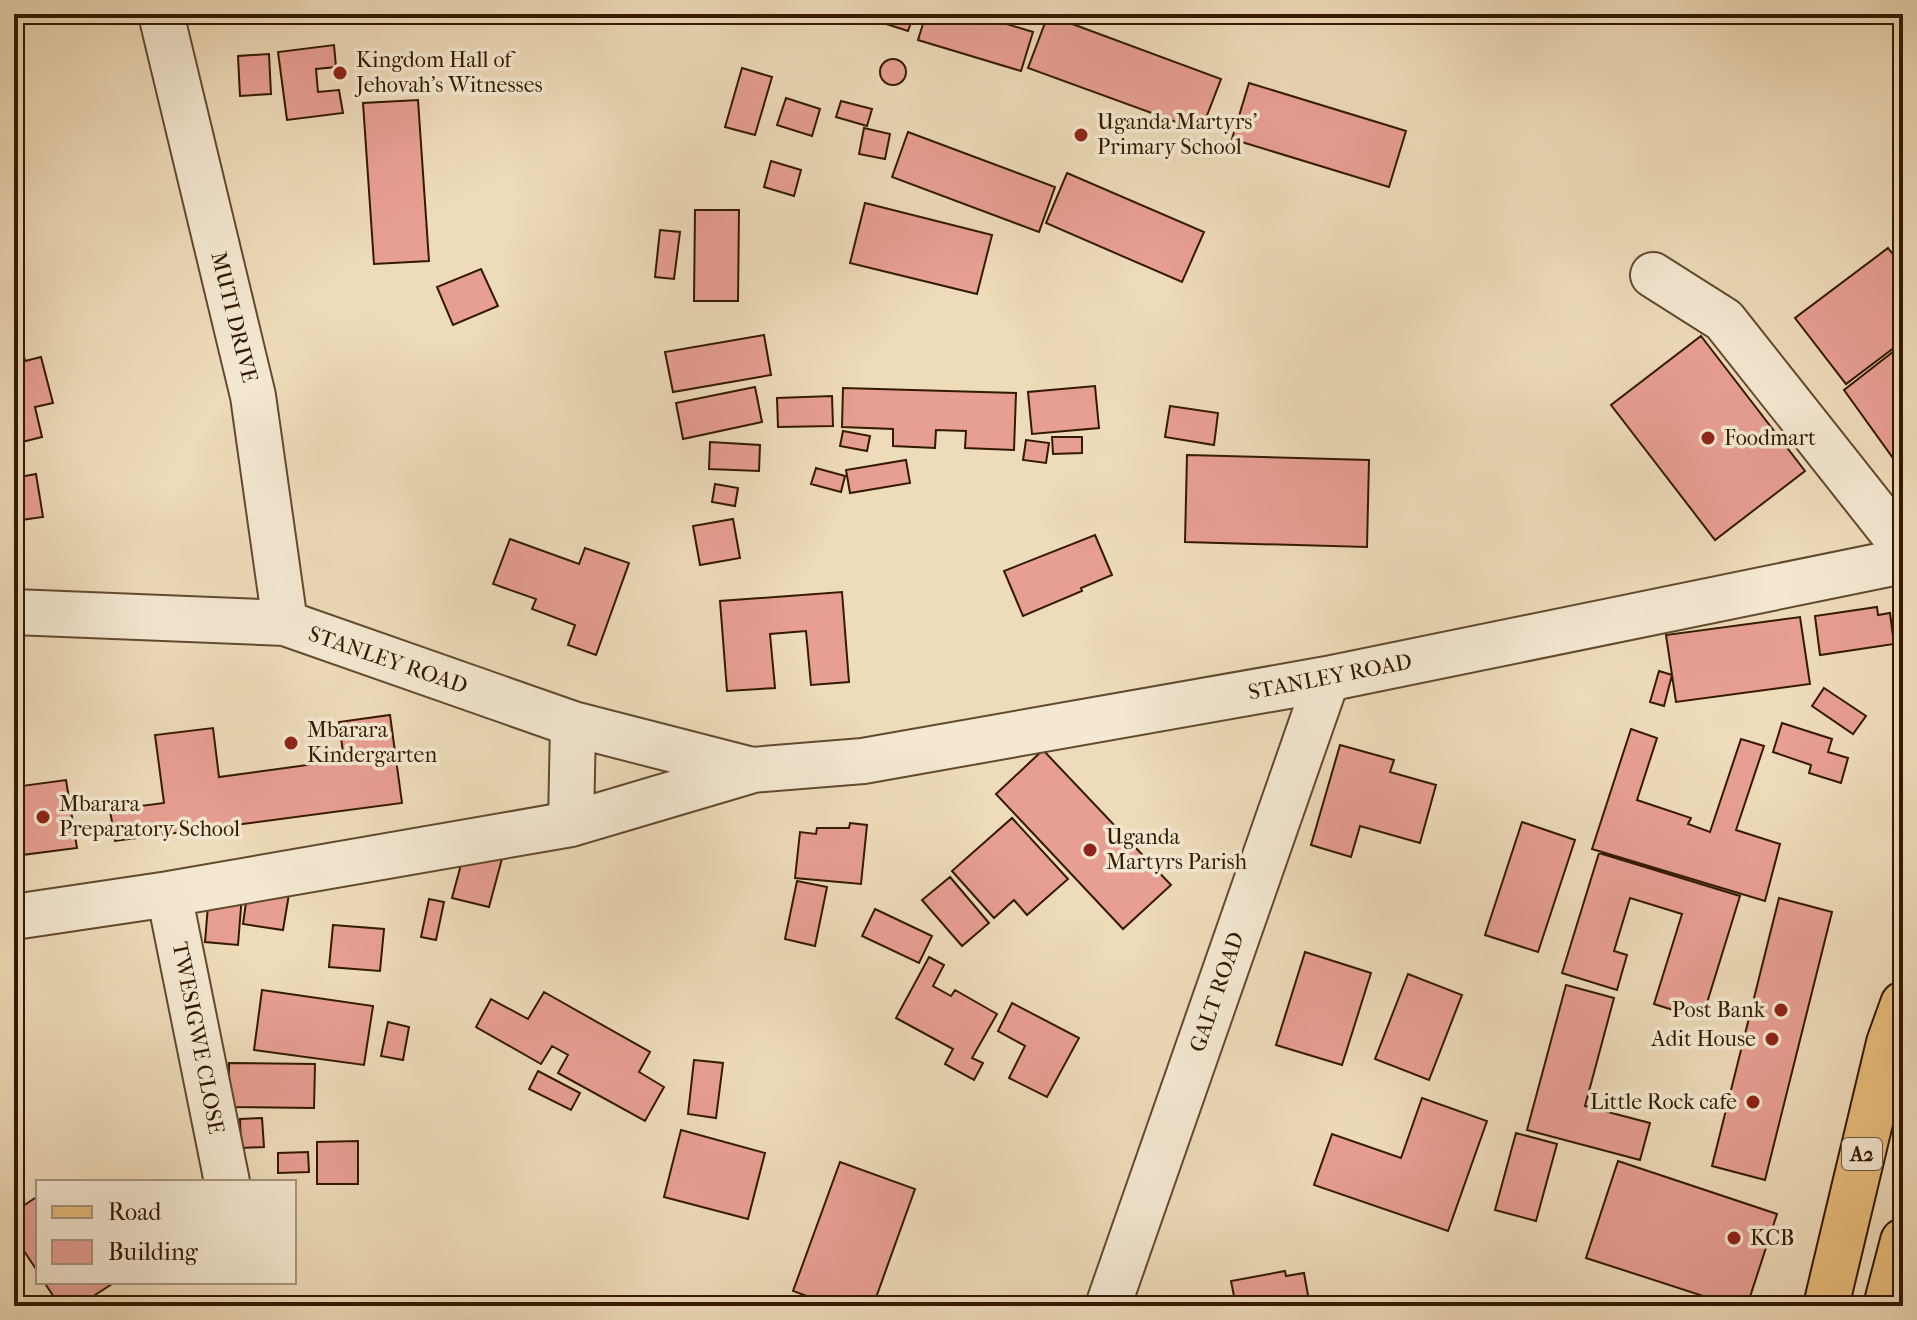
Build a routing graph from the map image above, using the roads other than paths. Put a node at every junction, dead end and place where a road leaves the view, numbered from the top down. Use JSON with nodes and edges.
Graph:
{"nodes":[{"id":1,"x":161,"y":14,"type":"edge"},
{"id":2,"x":1653,"y":275,"type":"dead end"},
{"id":3,"x":1903,"y":546,"type":"edge"},
{"id":4,"x":1903,"y":561,"type":"edge"},
{"id":5,"x":14,"y":612,"type":"edge"},
{"id":6,"x":285,"y":623,"type":"junction"},
{"id":7,"x":1327,"y":679,"type":"junction"},
{"id":8,"x":573,"y":724,"type":"junction"},
{"id":9,"x":752,"y":770,"type":"junction"},
{"id":10,"x":571,"y":824,"type":"junction"},
{"id":11,"x":169,"y":894,"type":"junction"},
{"id":12,"x":14,"y":917,"type":"edge"},
{"id":13,"x":1903,"y":1004,"type":"edge"},
{"id":14,"x":227,"y":1180,"type":"edge"},
{"id":15,"x":1903,"y":1241,"type":"edge"},
{"id":16,"x":1893,"y":1298,"type":"edge"},
{"id":17,"x":1108,"y":1306,"type":"edge"},
{"id":18,"x":1826,"y":1306,"type":"edge"}],
"edges":[{"from":1,"to":6,"type":"street","name":"MUTI DRIVE"},
{"from":2,"to":3,"type":"street"},
{"from":4,"to":7,"type":"street","name":"STANLEY ROAD"},
{"from":5,"to":6,"type":"street","name":"STANLEY ROAD"},
{"from":6,"to":8,"type":"street","name":"STANLEY ROAD"},
{"from":7,"to":9,"type":"street","name":"STANLEY ROAD"},
{"from":7,"to":17,"type":"street","name":"GALT ROAD"},
{"from":8,"to":9,"type":"street","name":"STANLEY ROAD"},
{"from":8,"to":10,"type":"street"},
{"from":9,"to":10,"type":"street","name":"STANLEY ROAD"},
{"from":10,"to":11,"type":"street","name":"STANLEY ROAD"},
{"from":11,"to":12,"type":"street","name":"STANLEY ROAD"},
{"from":11,"to":14,"type":"street","name":"TWESIGWE CLOSE"},
{"from":13,"to":18,"type":"main road","number":"A2"},
{"from":15,"to":16,"type":"main road"}]}
